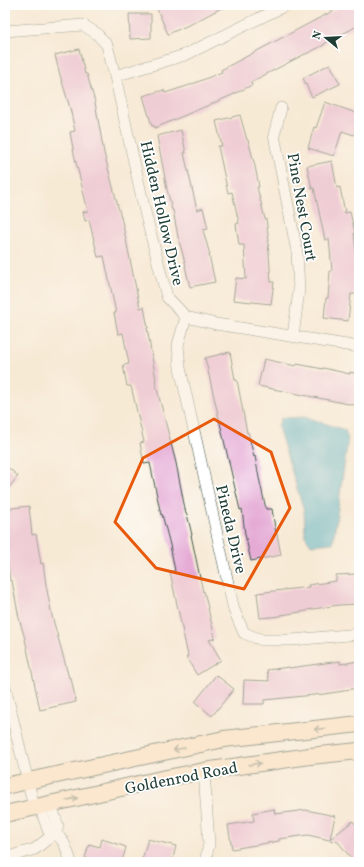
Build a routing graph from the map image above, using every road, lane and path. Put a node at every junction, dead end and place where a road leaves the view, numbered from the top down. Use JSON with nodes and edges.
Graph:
{"nodes":[{"id":1,"x":286,"y":5,"type":"edge"},
{"id":2,"x":5,"y":31,"type":"edge"},
{"id":3,"x":116,"y":76,"type":"junction"},
{"id":4,"x":281,"y":108,"type":"dead end"},
{"id":5,"x":186,"y":317,"type":"junction"},
{"id":6,"x":293,"y":336,"type":"junction"},
{"id":7,"x":359,"y":347,"type":"edge"},
{"id":8,"x":359,"y":634,"type":"edge"},
{"id":9,"x":5,"y":687,"type":"edge"},
{"id":10,"x":359,"y":724,"type":"edge"},
{"id":11,"x":359,"y":751,"type":"edge"},
{"id":12,"x":204,"y":771,"type":"junction"},
{"id":13,"x":28,"y":780,"type":"junction"},
{"id":14,"x":5,"y":786,"type":"edge"},
{"id":15,"x":42,"y":806,"type":"junction"},
{"id":16,"x":5,"y":814,"type":"edge"},
{"id":17,"x":55,"y":832,"type":"junction"},
{"id":18,"x":5,"y":858,"type":"edge"},
{"id":19,"x":71,"y":862,"type":"edge"},
{"id":20,"x":205,"y":862,"type":"edge"}],
"edges":[{"from":1,"to":3,"type":"street"},
{"from":2,"to":3,"type":"street","name":"Hidden Hollow Drive"},
{"from":3,"to":5,"type":"street","name":"Hidden Hollow Drive"},
{"from":4,"to":6,"type":"street","name":"Pine Nest Court"},
{"from":5,"to":6,"type":"street"},
{"from":5,"to":8,"type":"street","name":"Pineda Drive"},
{"from":6,"to":7,"type":"street"},
{"from":9,"to":13,"type":"street"},
{"from":10,"to":13,"type":"main road","name":"Goldenrod Road","one_way":true},
{"from":12,"to":11,"type":"main road","name":"Goldenrod Road","one_way":true},
{"from":15,"to":12,"type":"main road","name":"Goldenrod Road","one_way":true},
{"from":12,"to":20,"type":"street"},
{"from":13,"to":14,"type":"main road","name":"Goldenrod Road"},
{"from":13,"to":15,"type":"street"},
{"from":15,"to":16,"type":"main road","name":"Goldenrod Road"},
{"from":15,"to":17,"type":"street"},
{"from":17,"to":18,"type":"street"},
{"from":17,"to":19,"type":"street"}]}
